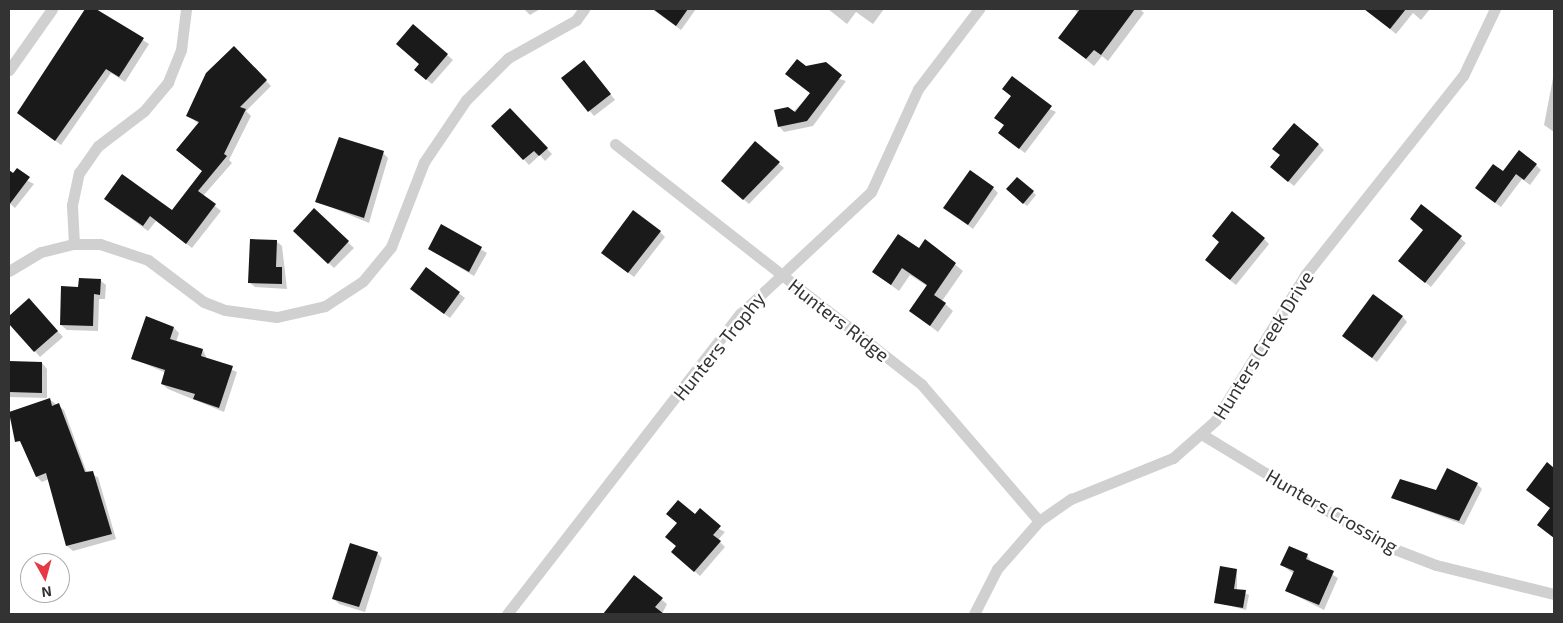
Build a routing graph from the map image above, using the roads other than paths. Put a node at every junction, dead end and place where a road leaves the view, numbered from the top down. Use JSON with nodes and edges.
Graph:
{"nodes":[{"id":1,"x":52,"y":9,"type":"edge"},
{"id":2,"x":186,"y":9,"type":"edge"},
{"id":3,"x":584,"y":9,"type":"edge"},
{"id":4,"x":980,"y":9,"type":"edge"},
{"id":5,"x":1495,"y":9,"type":"edge"},
{"id":6,"x":9,"y":70,"type":"edge"},
{"id":7,"x":615,"y":144,"type":"dead end"},
{"id":8,"x":74,"y":244,"type":"junction"},
{"id":9,"x":9,"y":271,"type":"edge"},
{"id":10,"x":782,"y":275,"type":"junction"},
{"id":11,"x":1203,"y":435,"type":"junction"},
{"id":12,"x":1039,"y":521,"type":"junction"},
{"id":13,"x":1554,"y":594,"type":"edge"},
{"id":14,"x":507,"y":614,"type":"edge"},
{"id":15,"x":974,"y":614,"type":"edge"}],
"edges":[{"from":1,"to":6,"type":"street"},
{"from":2,"to":8,"type":"street"},
{"from":3,"to":8,"type":"street"},
{"from":4,"to":10,"type":"street","name":"Hunters Trophy"},
{"from":5,"to":11,"type":"street","name":"Hunters Creek Drive"},
{"from":7,"to":10,"type":"street","name":"Hunters Ridge"},
{"from":8,"to":9,"type":"street"},
{"from":10,"to":12,"type":"street","name":"Hunters Ridge"},
{"from":10,"to":14,"type":"street","name":"Hunters Trophy"},
{"from":11,"to":12,"type":"street","name":"Hunters Creek Drive"},
{"from":11,"to":13,"type":"street","name":"Hunters Crossing"},
{"from":12,"to":15,"type":"street","name":"Hunters Creek Drive"}]}
